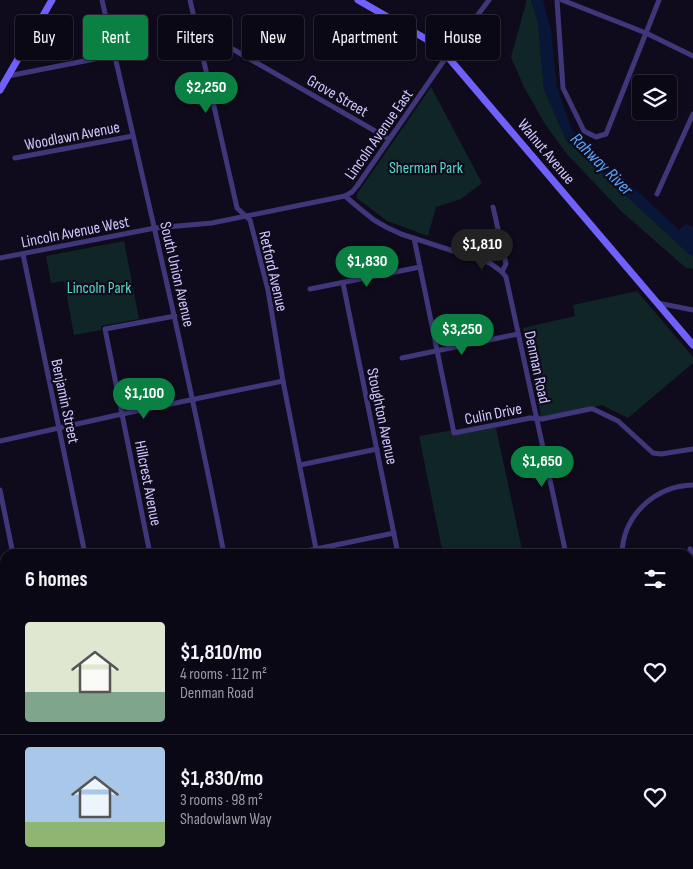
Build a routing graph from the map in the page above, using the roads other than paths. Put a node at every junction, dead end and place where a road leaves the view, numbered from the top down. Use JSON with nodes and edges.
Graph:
{"nodes":[{"id":1,"x":52,"y":0,"type":"edge"},
{"id":2,"x":102,"y":0,"type":"edge"},
{"id":3,"x":190,"y":0,"type":"edge"},
{"id":4,"x":358,"y":0,"type":"edge"},
{"id":5,"x":489,"y":0,"type":"edge"},
{"id":6,"x":557,"y":0,"type":"edge"},
{"id":7,"x":562,"y":0,"type":"edge"},
{"id":8,"x":659,"y":0,"type":"edge"},
{"id":9,"x":106,"y":15,"type":"edge"},
{"id":10,"x":193,"y":15,"type":"edge"},
{"id":11,"x":478,"y":15,"type":"edge"},
{"id":12,"x":646,"y":32,"type":"junction"},
{"id":13,"x":426,"y":39,"type":"edge"},
{"id":14,"x":232,"y":49,"type":"edge"},
{"id":15,"x":693,"y":56,"type":"edge"},
{"id":16,"x":90,"y":60,"type":"edge"},
{"id":17,"x":116,"y":60,"type":"edge"},
{"id":18,"x":203,"y":60,"type":"edge"},
{"id":19,"x":444,"y":60,"type":"edge"},
{"id":20,"x":450,"y":60,"type":"edge"},
{"id":21,"x":8,"y":76,"type":"junction"},
{"id":22,"x":0,"y":90,"type":"edge"},
{"id":23,"x":693,"y":114,"type":"edge"},
{"id":24,"x":133,"y":136,"type":"junction"},
{"id":25,"x":389,"y":140,"type":"junction"},
{"id":26,"x":15,"y":158,"type":"dead end"},
{"id":27,"x":657,"y":194,"type":"dead end"},
{"id":28,"x":345,"y":196,"type":"junction"},
{"id":29,"x":494,"y":207,"type":"dead end"},
{"id":30,"x":245,"y":216,"type":"junction"},
{"id":31,"x":155,"y":228,"type":"junction"},
{"id":32,"x":414,"y":238,"type":"junction"},
{"id":33,"x":23,"y":254,"type":"junction"},
{"id":34,"x":0,"y":258,"type":"edge"},
{"id":35,"x":420,"y":267,"type":"junction"},
{"id":36,"x":502,"y":272,"type":"junction"},
{"id":37,"x":343,"y":283,"type":"junction"},
{"id":38,"x":310,"y":289,"type":"dead end"},
{"id":39,"x":658,"y":303,"type":"junction"},
{"id":40,"x":693,"y":310,"type":"edge"},
{"id":41,"x":175,"y":316,"type":"junction"},
{"id":42,"x":518,"y":334,"type":"junction"},
{"id":43,"x":693,"y":345,"type":"edge"},
{"id":44,"x":437,"y":351,"type":"junction"},
{"id":45,"x":402,"y":358,"type":"dead end"},
{"id":46,"x":284,"y":381,"type":"junction"},
{"id":47,"x":193,"y":400,"type":"junction"},
{"id":48,"x":122,"y":414,"type":"junction"},
{"id":49,"x":536,"y":418,"type":"junction"},
{"id":50,"x":58,"y":428,"type":"junction"},
{"id":51,"x":0,"y":441,"type":"edge"},
{"id":52,"x":377,"y":449,"type":"junction"},
{"id":53,"x":693,"y":449,"type":"edge"},
{"id":54,"x":300,"y":465,"type":"junction"},
{"id":55,"x":693,"y":485,"type":"edge"},
{"id":56,"x":0,"y":490,"type":"edge"},
{"id":57,"x":394,"y":533,"type":"junction"},
{"id":58,"x":12,"y":549,"type":"edge"},
{"id":59,"x":84,"y":549,"type":"edge"},
{"id":60,"x":149,"y":549,"type":"edge"},
{"id":61,"x":223,"y":549,"type":"edge"},
{"id":62,"x":317,"y":549,"type":"edge"},
{"id":63,"x":326,"y":549,"type":"edge"},
{"id":64,"x":397,"y":549,"type":"edge"},
{"id":65,"x":565,"y":549,"type":"edge"},
{"id":66,"x":623,"y":549,"type":"edge"}],
"edges":[{"from":1,"to":21,"type":"street"},
{"from":2,"to":9,"type":"street","name":"South Union Avenue"},
{"from":3,"to":10,"type":"street","name":"Retford Avenue"},
{"from":4,"to":13,"type":"street","name":"Walnut Avenue"},
{"from":5,"to":11,"type":"street","name":"Lincoln Avenue East"},
{"from":6,"to":12,"type":"street"},
{"from":7,"to":12,"type":"street"},
{"from":8,"to":12,"type":"street"},
{"from":12,"to":15,"type":"street"},
{"from":14,"to":25,"type":"street","name":"Grove Street"},
{"from":16,"to":21,"type":"street"},
{"from":17,"to":24,"type":"street","name":"South Union Avenue"},
{"from":18,"to":30,"type":"street","name":"Retford Avenue"},
{"from":19,"to":25,"type":"street","name":"Lincoln Avenue East"},
{"from":20,"to":39,"type":"street","name":"Walnut Avenue"},
{"from":21,"to":22,"type":"street"},
{"from":23,"to":27,"type":"street"},
{"from":24,"to":26,"type":"street","name":"Woodlawn Avenue"},
{"from":24,"to":31,"type":"street","name":"South Union Avenue"},
{"from":25,"to":28,"type":"street","name":"Lincoln Avenue East"},
{"from":28,"to":30,"type":"street","name":"Lincoln Avenue East"},
{"from":28,"to":32,"type":"street"},
{"from":29,"to":36,"type":"street"},
{"from":30,"to":31,"type":"street","name":"Lincoln Avenue East"},
{"from":30,"to":46,"type":"street","name":"Retford Avenue"},
{"from":31,"to":33,"type":"street","name":"Lincoln Avenue West"},
{"from":31,"to":41,"type":"street","name":"South Union Avenue"},
{"from":32,"to":35,"type":"street"},
{"from":32,"to":36,"type":"street"},
{"from":33,"to":34,"type":"street","name":"Lincoln Avenue West"},
{"from":33,"to":50,"type":"street","name":"Benjamin Street"},
{"from":35,"to":37,"type":"street"},
{"from":35,"to":44,"type":"street"},
{"from":36,"to":42,"type":"street","name":"Denman Road"},
{"from":37,"to":38,"type":"street"},
{"from":37,"to":52,"type":"street","name":"Stoughton Avenue"},
{"from":39,"to":40,"type":"street"},
{"from":39,"to":43,"type":"street","name":"Walnut Avenue"},
{"from":41,"to":47,"type":"street","name":"South Union Avenue"},
{"from":41,"to":48,"type":"street","name":"Hillcrest Avenue"},
{"from":42,"to":44,"type":"street"},
{"from":42,"to":49,"type":"street","name":"Denman Road"},
{"from":44,"to":45,"type":"street"},
{"from":44,"to":49,"type":"street","name":"Culin Drive"},
{"from":46,"to":47,"type":"street"},
{"from":46,"to":54,"type":"street","name":"Retford Avenue"},
{"from":47,"to":48,"type":"street"},
{"from":47,"to":61,"type":"street","name":"South Union Avenue"},
{"from":48,"to":50,"type":"street"},
{"from":48,"to":60,"type":"street","name":"Hillcrest Avenue"},
{"from":49,"to":53,"type":"street","name":"Culin Drive"},
{"from":49,"to":65,"type":"street","name":"Denman Road"},
{"from":50,"to":51,"type":"street"},
{"from":50,"to":59,"type":"street","name":"Benjamin Street"},
{"from":52,"to":54,"type":"street"},
{"from":52,"to":57,"type":"street","name":"Stoughton Avenue"},
{"from":54,"to":62,"type":"street","name":"Retford Avenue"},
{"from":55,"to":66,"type":"street"},
{"from":56,"to":58,"type":"street"},
{"from":57,"to":63,"type":"street"},
{"from":57,"to":64,"type":"street","name":"Stoughton Avenue"}]}
